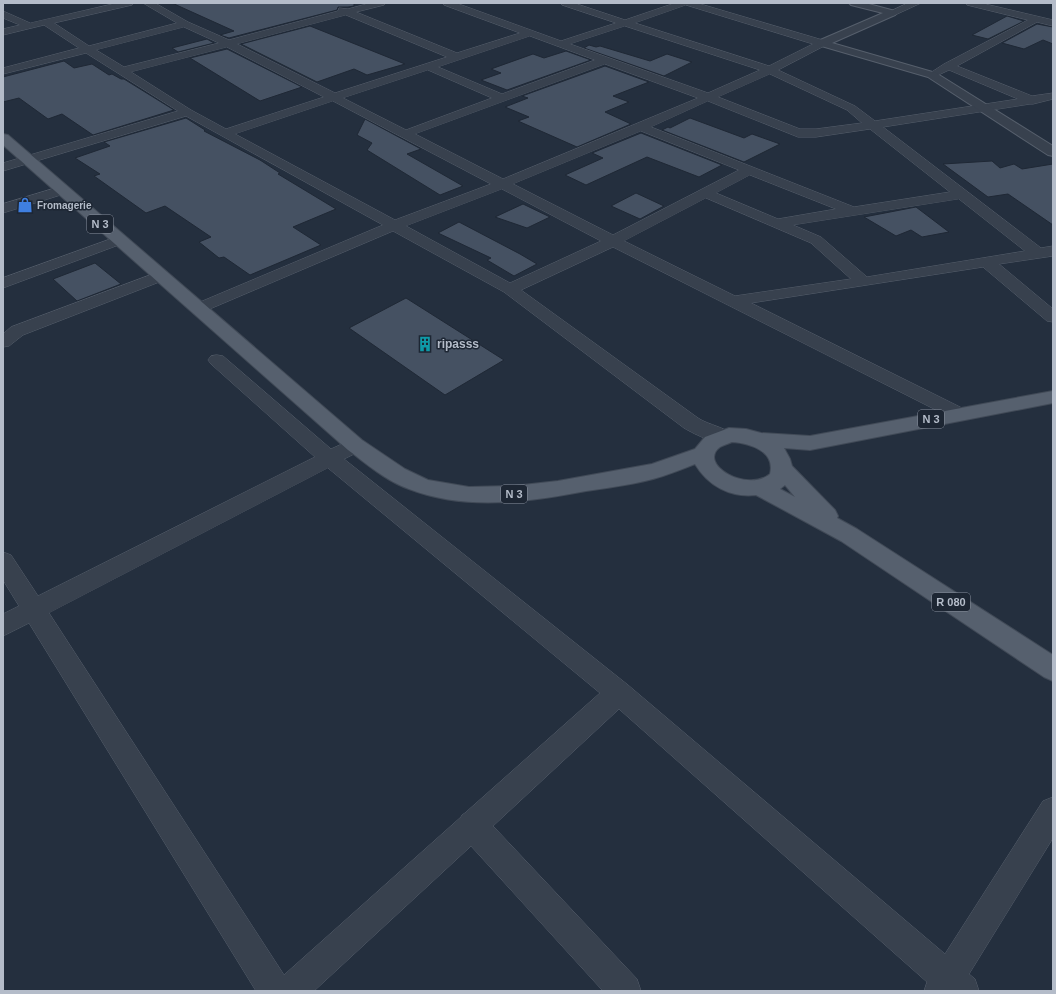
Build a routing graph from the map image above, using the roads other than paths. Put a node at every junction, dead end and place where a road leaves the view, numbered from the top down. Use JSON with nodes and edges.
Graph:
{"nodes":[{"id":1,"x":129,"y":3,"type":"edge"},
{"id":2,"x":148,"y":3,"type":"edge"},
{"id":3,"x":381,"y":3,"type":"edge"},
{"id":4,"x":448,"y":3,"type":"edge"},
{"id":5,"x":565,"y":3,"type":"edge"},
{"id":6,"x":685,"y":3,"type":"edge"},
{"id":7,"x":854,"y":3,"type":"edge"},
{"id":8,"x":916,"y":3,"type":"edge"},
{"id":9,"x":970,"y":3,"type":"edge"},
{"id":10,"x":333,"y":6,"type":"dead end"},
{"id":11,"x":347,"y":12,"type":"junction"},
{"id":12,"x":892,"y":13,"type":"junction"},
{"id":13,"x":3,"y":14,"type":"edge"},
{"id":14,"x":1036,"y":19,"type":"junction"},
{"id":15,"x":44,"y":22,"type":"junction"},
{"id":16,"x":625,"y":23,"type":"junction"},
{"id":17,"x":1053,"y":23,"type":"edge"},
{"id":18,"x":185,"y":24,"type":"junction"},
{"id":19,"x":29,"y":26,"type":"junction"},
{"id":20,"x":3,"y":32,"type":"edge"},
{"id":21,"x":530,"y":33,"type":"junction"},
{"id":22,"x":822,"y":43,"type":"junction"},
{"id":23,"x":228,"y":44,"type":"junction"},
{"id":24,"x":561,"y":44,"type":"junction"},
{"id":25,"x":88,"y":49,"type":"junction"},
{"id":26,"x":457,"y":57,"type":"junction"},
{"id":27,"x":605,"y":60,"type":"junction"},
{"id":28,"x":427,"y":66,"type":"junction"},
{"id":29,"x":948,"y":66,"type":"junction"},
{"id":30,"x":770,"y":70,"type":"junction"},
{"id":31,"x":3,"y":71,"type":"edge"},
{"id":32,"x":123,"y":71,"type":"junction"},
{"id":33,"x":932,"y":75,"type":"junction"},
{"id":34,"x":1053,"y":96,"type":"edge"},
{"id":35,"x":333,"y":97,"type":"junction"},
{"id":36,"x":707,"y":97,"type":"junction"},
{"id":37,"x":502,"y":98,"type":"junction"},
{"id":38,"x":1031,"y":100,"type":"junction"},
{"id":39,"x":985,"y":108,"type":"junction"},
{"id":40,"x":1053,"y":109,"type":"edge"},
{"id":41,"x":188,"y":112,"type":"junction"},
{"id":42,"x":872,"y":125,"type":"junction"},
{"id":43,"x":641,"y":127,"type":"junction"},
{"id":44,"x":225,"y":132,"type":"junction"},
{"id":45,"x":405,"y":134,"type":"junction"},
{"id":46,"x":3,"y":138,"type":"edge"},
{"id":47,"x":1053,"y":152,"type":"edge"},
{"id":48,"x":28,"y":160,"type":"junction"},
{"id":49,"x":3,"y":167,"type":"edge"},
{"id":50,"x":750,"y":170,"type":"junction"},
{"id":51,"x":503,"y":184,"type":"junction"},
{"id":52,"x":62,"y":190,"type":"junction"},
{"id":53,"x":705,"y":193,"type":"junction"},
{"id":54,"x":961,"y":194,"type":"junction"},
{"id":55,"x":3,"y":209,"type":"edge"},
{"id":56,"x":853,"y":211,"type":"junction"},
{"id":57,"x":812,"y":216,"type":"junction"},
{"id":58,"x":777,"y":223,"type":"junction"},
{"id":59,"x":393,"y":226,"type":"junction"},
{"id":60,"x":119,"y":240,"type":"junction"},
{"id":61,"x":816,"y":240,"type":"junction"},
{"id":62,"x":613,"y":241,"type":"junction"},
{"id":63,"x":1053,"y":251,"type":"edge"},
{"id":64,"x":1037,"y":254,"type":"junction"},
{"id":65,"x":985,"y":261,"type":"junction"},
{"id":66,"x":161,"y":276,"type":"junction"},
{"id":67,"x":864,"y":282,"type":"junction"},
{"id":68,"x":3,"y":283,"type":"edge"},
{"id":69,"x":510,"y":289,"type":"junction"},
{"id":70,"x":733,"y":301,"type":"junction"},
{"id":71,"x":199,"y":308,"type":"junction"},
{"id":72,"x":1053,"y":317,"type":"edge"},
{"id":73,"x":3,"y":342,"type":"edge"},
{"id":74,"x":217,"y":360,"type":"dead end"},
{"id":75,"x":1053,"y":397,"type":"edge"},
{"id":76,"x":959,"y":414,"type":"junction"},
{"id":77,"x":760,"y":440,"type":"junction"},
{"id":78,"x":810,"y":443,"type":"junction"},
{"id":79,"x":355,"y":445,"type":"junction"},
{"id":80,"x":712,"y":445,"type":"junction"},
{"id":81,"x":329,"y":458,"type":"junction"},
{"id":82,"x":782,"y":466,"type":"junction"},
{"id":83,"x":654,"y":471,"type":"junction"},
{"id":84,"x":721,"y":481,"type":"junction"},
{"id":85,"x":760,"y":488,"type":"junction"},
{"id":86,"x":849,"y":535,"type":"junction"},
{"id":87,"x":3,"y":561,"type":"edge"},
{"id":88,"x":34,"y":609,"type":"junction"},
{"id":89,"x":3,"y":626,"type":"edge"},
{"id":90,"x":1053,"y":669,"type":"edge"},
{"id":91,"x":619,"y":693,"type":"junction"},
{"id":92,"x":1053,"y":811,"type":"edge"},
{"id":93,"x":472,"y":825,"type":"junction"},
{"id":94,"x":951,"y":987,"type":"edge"},
{"id":95,"x":275,"y":991,"type":"edge"},
{"id":96,"x":290,"y":991,"type":"edge"},
{"id":97,"x":625,"y":991,"type":"edge"}],
"edges":[{"from":1,"to":15,"type":"street"},
{"from":2,"to":18,"type":"street"},
{"from":3,"to":11,"type":"street"},
{"from":4,"to":21,"type":"street"},
{"from":5,"to":16,"type":"street"},
{"from":6,"to":16,"type":"street"},
{"from":6,"to":22,"type":"street"},
{"from":7,"to":12,"type":"street"},
{"from":8,"to":12,"type":"street"},
{"from":9,"to":14,"type":"street"},
{"from":10,"to":11,"type":"street"},
{"from":11,"to":23,"type":"street"},
{"from":11,"to":26,"type":"street"},
{"from":12,"to":22,"type":"street"},
{"from":13,"to":19,"type":"street"},
{"from":14,"to":17,"type":"street"},
{"from":14,"to":29,"type":"street"},
{"from":15,"to":19,"type":"street"},
{"from":15,"to":25,"type":"street"},
{"from":16,"to":24,"type":"street"},
{"from":16,"to":30,"type":"street"},
{"from":18,"to":23,"type":"street"},
{"from":18,"to":25,"type":"street"},
{"from":19,"to":20,"type":"street"},
{"from":21,"to":24,"type":"street"},
{"from":21,"to":26,"type":"street"},
{"from":22,"to":30,"type":"street"},
{"from":22,"to":33,"type":"street"},
{"from":23,"to":32,"type":"street"},
{"from":23,"to":35,"type":"street"},
{"from":24,"to":27,"type":"street"},
{"from":25,"to":31,"type":"street"},
{"from":25,"to":32,"type":"street"},
{"from":26,"to":28,"type":"street"},
{"from":27,"to":36,"type":"street"},
{"from":27,"to":37,"type":"street"},
{"from":28,"to":35,"type":"street"},
{"from":28,"to":37,"type":"street"},
{"from":29,"to":33,"type":"street"},
{"from":29,"to":38,"type":"street"},
{"from":30,"to":36,"type":"street"},
{"from":30,"to":42,"type":"street"},
{"from":32,"to":41,"type":"street"},
{"from":33,"to":39,"type":"street"},
{"from":34,"to":38,"type":"street"},
{"from":35,"to":44,"type":"street"},
{"from":35,"to":45,"type":"street"},
{"from":36,"to":42,"type":"street"},
{"from":36,"to":43,"type":"street"},
{"from":37,"to":45,"type":"street"},
{"from":38,"to":39,"type":"street"},
{"from":38,"to":40,"type":"street"},
{"from":39,"to":42,"type":"street"},
{"from":39,"to":47,"type":"street"},
{"from":41,"to":44,"type":"street"},
{"from":41,"to":48,"type":"street"},
{"from":42,"to":54,"type":"street"},
{"from":43,"to":50,"type":"street"},
{"from":43,"to":51,"type":"street"},
{"from":44,"to":59,"type":"street"},
{"from":45,"to":51,"type":"street"},
{"from":46,"to":48,"type":"main road","number":"N 3"},
{"from":48,"to":49,"type":"street"},
{"from":48,"to":52,"type":"main road","number":"N 3"},
{"from":50,"to":53,"type":"street"},
{"from":50,"to":56,"type":"street"},
{"from":51,"to":59,"type":"street"},
{"from":51,"to":62,"type":"street"},
{"from":52,"to":55,"type":"street"},
{"from":52,"to":60,"type":"main road","number":"N 3"},
{"from":53,"to":58,"type":"street"},
{"from":53,"to":62,"type":"street"},
{"from":54,"to":56,"type":"street"},
{"from":54,"to":64,"type":"street"},
{"from":56,"to":57,"type":"street"},
{"from":57,"to":58,"type":"street"},
{"from":57,"to":61,"type":"street"},
{"from":58,"to":61,"type":"street"},
{"from":59,"to":69,"type":"street"},
{"from":59,"to":71,"type":"street"},
{"from":60,"to":66,"type":"main road","number":"N 3"},
{"from":60,"to":68,"type":"street"},
{"from":61,"to":67,"type":"street"},
{"from":62,"to":69,"type":"street"},
{"from":62,"to":70,"type":"street"},
{"from":63,"to":64,"type":"street"},
{"from":64,"to":65,"type":"street"},
{"from":65,"to":67,"type":"street"},
{"from":65,"to":72,"type":"street"},
{"from":66,"to":71,"type":"main road","number":"N 3"},
{"from":66,"to":73,"type":"street"},
{"from":67,"to":70,"type":"street"},
{"from":69,"to":80,"type":"street"},
{"from":70,"to":76,"type":"street"},
{"from":71,"to":79,"type":"main road","number":"N 3"},
{"from":74,"to":81,"type":"street"},
{"from":75,"to":76,"type":"main road","number":"N 3"},
{"from":76,"to":78,"type":"main road","number":"N 3"},
{"from":77,"to":78,"type":"main road","number":"N 3"},
{"from":77,"to":80,"type":"main road"},
{"from":77,"to":82,"type":"main road"},
{"from":78,"to":82,"type":"main road","number":"N 3"},
{"from":79,"to":81,"type":"street"},
{"from":79,"to":83,"type":"main road","number":"N 3"},
{"from":80,"to":83,"type":"main road","number":"N 3"},
{"from":80,"to":84,"type":"main road"},
{"from":81,"to":88,"type":"street"},
{"from":81,"to":91,"type":"street"},
{"from":82,"to":85,"type":"main road"},
{"from":82,"to":86,"type":"main road"},
{"from":83,"to":84,"type":"main road","number":"N 3"},
{"from":84,"to":85,"type":"main road"},
{"from":85,"to":86,"type":"main road"},
{"from":86,"to":90,"type":"main road","number":"R 080"},
{"from":87,"to":88,"type":"street"},
{"from":88,"to":89,"type":"street"},
{"from":88,"to":95,"type":"street"},
{"from":91,"to":93,"type":"street"},
{"from":91,"to":94,"type":"street"},
{"from":92,"to":94,"type":"street"},
{"from":93,"to":96,"type":"street"},
{"from":93,"to":97,"type":"street"}]}
